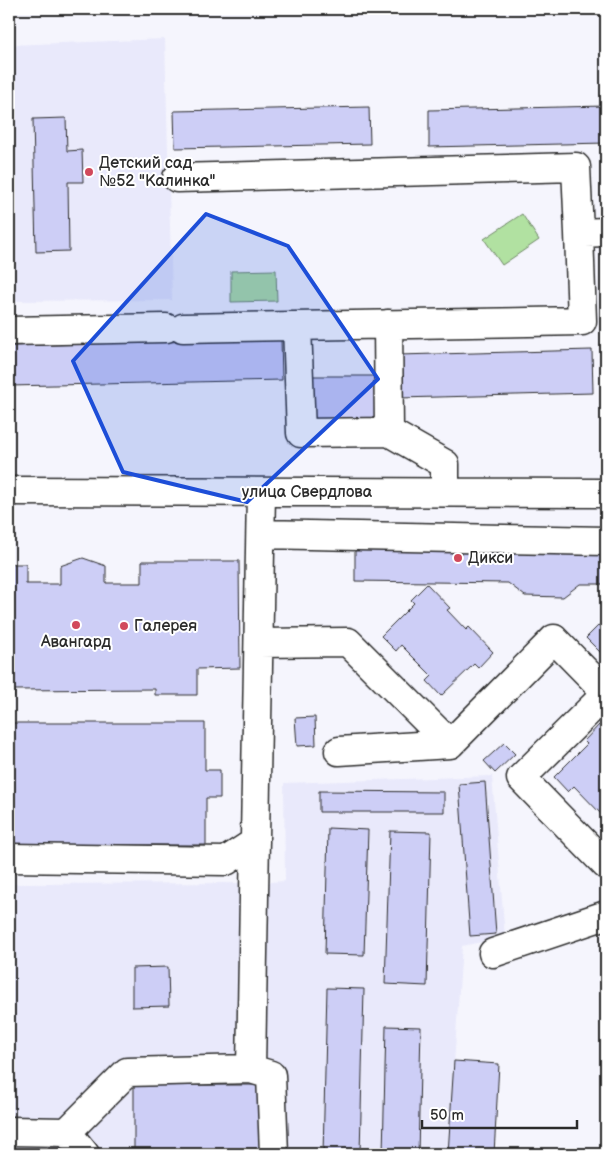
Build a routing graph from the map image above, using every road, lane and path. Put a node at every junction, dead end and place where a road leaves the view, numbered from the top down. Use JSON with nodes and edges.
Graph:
{"nodes":[{"id":1,"x":178,"y":178,"type":"dead end"},
{"id":2,"x":606,"y":232,"type":"edge"},
{"id":3,"x":579,"y":233,"type":"junction"},
{"id":4,"x":388,"y":324,"type":"junction"},
{"id":5,"x":297,"y":326,"type":"junction"},
{"id":6,"x":9,"y":331,"type":"edge"},
{"id":7,"x":389,"y":432,"type":"junction"},
{"id":8,"x":9,"y":491,"type":"edge"},
{"id":9,"x":261,"y":492,"type":"junction"},
{"id":10,"x":445,"y":492,"type":"junction"},
{"id":11,"x":606,"y":493,"type":"edge"},
{"id":12,"x":261,"y":534,"type":"junction"},
{"id":13,"x":606,"y":541,"type":"edge"},
{"id":14,"x":259,"y":643,"type":"junction"},
{"id":15,"x":606,"y":693,"type":"edge"},
{"id":16,"x":450,"y":744,"type":"junction"},
{"id":17,"x":338,"y":751,"type":"dead end"},
{"id":18,"x":255,"y":842,"type":"junction"},
{"id":19,"x":9,"y":858,"type":"edge"},
{"id":20,"x":606,"y":865,"type":"edge"},
{"id":21,"x":606,"y":915,"type":"edge"},
{"id":22,"x":492,"y":954,"type":"dead end"},
{"id":23,"x":251,"y":1069,"type":"junction"},
{"id":24,"x":9,"y":1131,"type":"edge"},
{"id":25,"x":67,"y":1132,"type":"junction"},
{"id":26,"x":85,"y":1154,"type":"edge"},
{"id":27,"x":274,"y":1154,"type":"edge"}],
"edges":[{"from":1,"to":3,"type":"street"},
{"from":2,"to":3,"type":"street"},
{"from":3,"to":4,"type":"street"},
{"from":4,"to":5,"type":"street"},
{"from":4,"to":7,"type":"street"},
{"from":5,"to":6,"type":"street"},
{"from":5,"to":7,"type":"street"},
{"from":7,"to":10,"type":"street"},
{"from":8,"to":9,"type":"street","name":"улица Свердлова"},
{"from":9,"to":10,"type":"street","name":"улица Свердлова"},
{"from":9,"to":12,"type":"street"},
{"from":10,"to":11,"type":"street","name":"улица Свердлова"},
{"from":12,"to":13,"type":"street"},
{"from":12,"to":14,"type":"street"},
{"from":14,"to":16,"type":"street"},
{"from":14,"to":18,"type":"street"},
{"from":15,"to":16,"type":"street"},
{"from":15,"to":20,"type":"street"},
{"from":16,"to":17,"type":"street"},
{"from":18,"to":19,"type":"street"},
{"from":18,"to":23,"type":"street"},
{"from":21,"to":22,"type":"street"},
{"from":23,"to":25,"type":"street"},
{"from":23,"to":27,"type":"street"},
{"from":24,"to":25,"type":"street"},
{"from":25,"to":26,"type":"street"}]}
